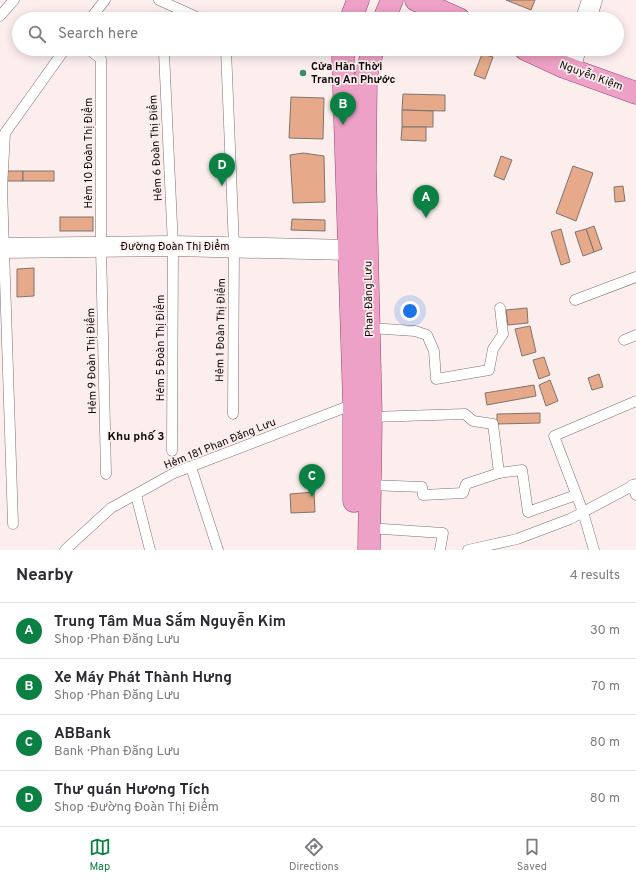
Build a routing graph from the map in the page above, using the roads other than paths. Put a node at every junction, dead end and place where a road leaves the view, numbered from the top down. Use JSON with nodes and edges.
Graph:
{"nodes":[{"id":1,"x":14,"y":0,"type":"edge"},
{"id":2,"x":105,"y":0,"type":"edge"},
{"id":3,"x":159,"y":0,"type":"edge"},
{"id":4,"x":358,"y":0,"type":"edge"},
{"id":5,"x":392,"y":0,"type":"edge"},
{"id":6,"x":416,"y":0,"type":"edge"},
{"id":7,"x":592,"y":0,"type":"edge"},
{"id":8,"x":179,"y":9,"type":"junction"},
{"id":9,"x":96,"y":12,"type":"edge"},
{"id":10,"x":178,"y":12,"type":"edge"},
{"id":11,"x":186,"y":12,"type":"edge"},
{"id":12,"x":354,"y":12,"type":"edge"},
{"id":13,"x":387,"y":12,"type":"edge"},
{"id":14,"x":440,"y":12,"type":"edge"},
{"id":15,"x":588,"y":12,"type":"edge"},
{"id":16,"x":0,"y":16,"type":"edge"},
{"id":17,"x":61,"y":56,"type":"edge"},
{"id":18,"x":96,"y":56,"type":"edge"},
{"id":19,"x":164,"y":56,"type":"edge"},
{"id":20,"x":226,"y":56,"type":"edge"},
{"id":21,"x":343,"y":56,"type":"edge"},
{"id":22,"x":372,"y":56,"type":"edge"},
{"id":23,"x":559,"y":56,"type":"edge"},
{"id":24,"x":573,"y":59,"type":"edge"},
{"id":25,"x":636,"y":93,"type":"edge"},
{"id":26,"x":173,"y":246,"type":"junction"},
{"id":27,"x":101,"y":247,"type":"junction"},
{"id":28,"x":234,"y":247,"type":"junction"},
{"id":29,"x":2,"y":248,"type":"edge"},
{"id":30,"x":350,"y":250,"type":"junction"},
{"id":31,"x":636,"y":277,"type":"edge"},
{"id":32,"x":575,"y":300,"type":"dead end"},
{"id":33,"x":500,"y":308,"type":"dead end"},
{"id":34,"x":370,"y":328,"type":"junction"},
{"id":35,"x":636,"y":335,"type":"edge"},
{"id":36,"x":624,"y":340,"type":"dead end"},
{"id":37,"x":636,"y":401,"type":"edge"},
{"id":38,"x":363,"y":411,"type":"junction"},
{"id":39,"x":232,"y":414,"type":"dead end"},
{"id":40,"x":172,"y":451,"type":"dead end"},
{"id":41,"x":191,"y":467,"type":"junction"},
{"id":42,"x":499,"y":473,"type":"junction"},
{"id":43,"x":106,"y":474,"type":"dead end"},
{"id":44,"x":369,"y":485,"type":"junction"},
{"id":45,"x":635,"y":488,"type":"edge"},
{"id":46,"x":136,"y":495,"type":"junction"},
{"id":47,"x":576,"y":495,"type":"junction"},
{"id":48,"x":583,"y":512,"type":"junction"},
{"id":49,"x":13,"y":524,"type":"dead end"},
{"id":50,"x":368,"y":528,"type":"junction"},
{"id":51,"x":501,"y":546,"type":"edge"},
{"id":52,"x":66,"y":550,"type":"edge"},
{"id":53,"x":150,"y":550,"type":"edge"},
{"id":54,"x":218,"y":550,"type":"edge"},
{"id":55,"x":354,"y":550,"type":"edge"},
{"id":56,"x":369,"y":550,"type":"edge"},
{"id":57,"x":440,"y":550,"type":"edge"},
{"id":58,"x":468,"y":550,"type":"edge"},
{"id":59,"x":594,"y":550,"type":"edge"}],
"edges":[{"from":1,"to":16,"type":"lane"},
{"from":2,"to":9,"type":"lane"},
{"from":3,"to":8,"type":"lane"},
{"from":4,"to":12,"type":"main road"},
{"from":5,"to":13,"type":"main road"},
{"from":6,"to":14,"type":"main road"},
{"from":7,"to":15,"type":"street"},
{"from":8,"to":10,"type":"lane"},
{"from":8,"to":11,"type":"lane"},
{"from":17,"to":29,"type":"lane"},
{"from":18,"to":27,"type":"lane","name":"Hẻm 10 Đoàn Thị Điểm"},
{"from":19,"to":26,"type":"lane","name":"Hẻm 6 Đoàn Thị Điểm"},
{"from":20,"to":28,"type":"lane","name":"Hẻm 1 Đoàn Thị Điểm"},
{"from":21,"to":30,"type":"main road","name":"Phan Đăng Lưu"},
{"from":22,"to":34,"type":"main road","name":"Phan Đăng Lưu"},
{"from":23,"to":24,"type":"main road","name":"Nguyễn Kiệm"},
{"from":24,"to":25,"type":"main road","name":"Nguyễn Kiệm"},
{"from":26,"to":27,"type":"street","name":"Đường Đoàn Thị Điểm"},
{"from":26,"to":28,"type":"street","name":"Đường Đoàn Thị Điểm"},
{"from":26,"to":40,"type":"lane","name":"Hẻm 5 Đoàn Thị Điểm"},
{"from":27,"to":29,"type":"street","name":"Đường Đoàn Thị Điểm"},
{"from":27,"to":43,"type":"lane","name":"Hẻm 9 Đoàn Thị Điểm"},
{"from":28,"to":30,"type":"street","name":"Đường Đoàn Thị Điểm"},
{"from":28,"to":39,"type":"lane","name":"Hẻm 1 Đoàn Thị Điểm"},
{"from":29,"to":49,"type":"lane"},
{"from":30,"to":38,"type":"main road","name":"Phan Đăng Lưu"},
{"from":31,"to":32,"type":"lane"},
{"from":33,"to":34,"type":"lane"},
{"from":34,"to":38,"type":"main road","name":"Phan Đăng Lưu"},
{"from":35,"to":36,"type":"lane"},
{"from":37,"to":47,"type":"lane"},
{"from":38,"to":41,"type":"lane","name":"Hẻm 181 Phan Đăng Lưu"},
{"from":38,"to":42,"type":"lane","name":"Hẻm 181 Phan Đăng Lưu"},
{"from":38,"to":44,"type":"main road","name":"Phan Đăng Lưu"},
{"from":38,"to":55,"type":"main road","name":"Phan Đăng Lưu"},
{"from":41,"to":46,"type":"lane","name":"Hẻm 181 Phan Đăng Lưu"},
{"from":41,"to":54,"type":"lane"},
{"from":42,"to":44,"type":"lane"},
{"from":42,"to":47,"type":"lane"},
{"from":44,"to":50,"type":"main road","name":"Phan Đăng Lưu"},
{"from":45,"to":48,"type":"lane"},
{"from":46,"to":52,"type":"lane","name":"Hẻm 181 Phan Đăng Lưu"},
{"from":46,"to":53,"type":"lane"},
{"from":47,"to":48,"type":"lane"},
{"from":48,"to":51,"type":"lane"},
{"from":48,"to":59,"type":"lane"},
{"from":50,"to":56,"type":"main road","name":"Phan Đăng Lưu"},
{"from":50,"to":57,"type":"lane"},
{"from":51,"to":58,"type":"lane"}]}
